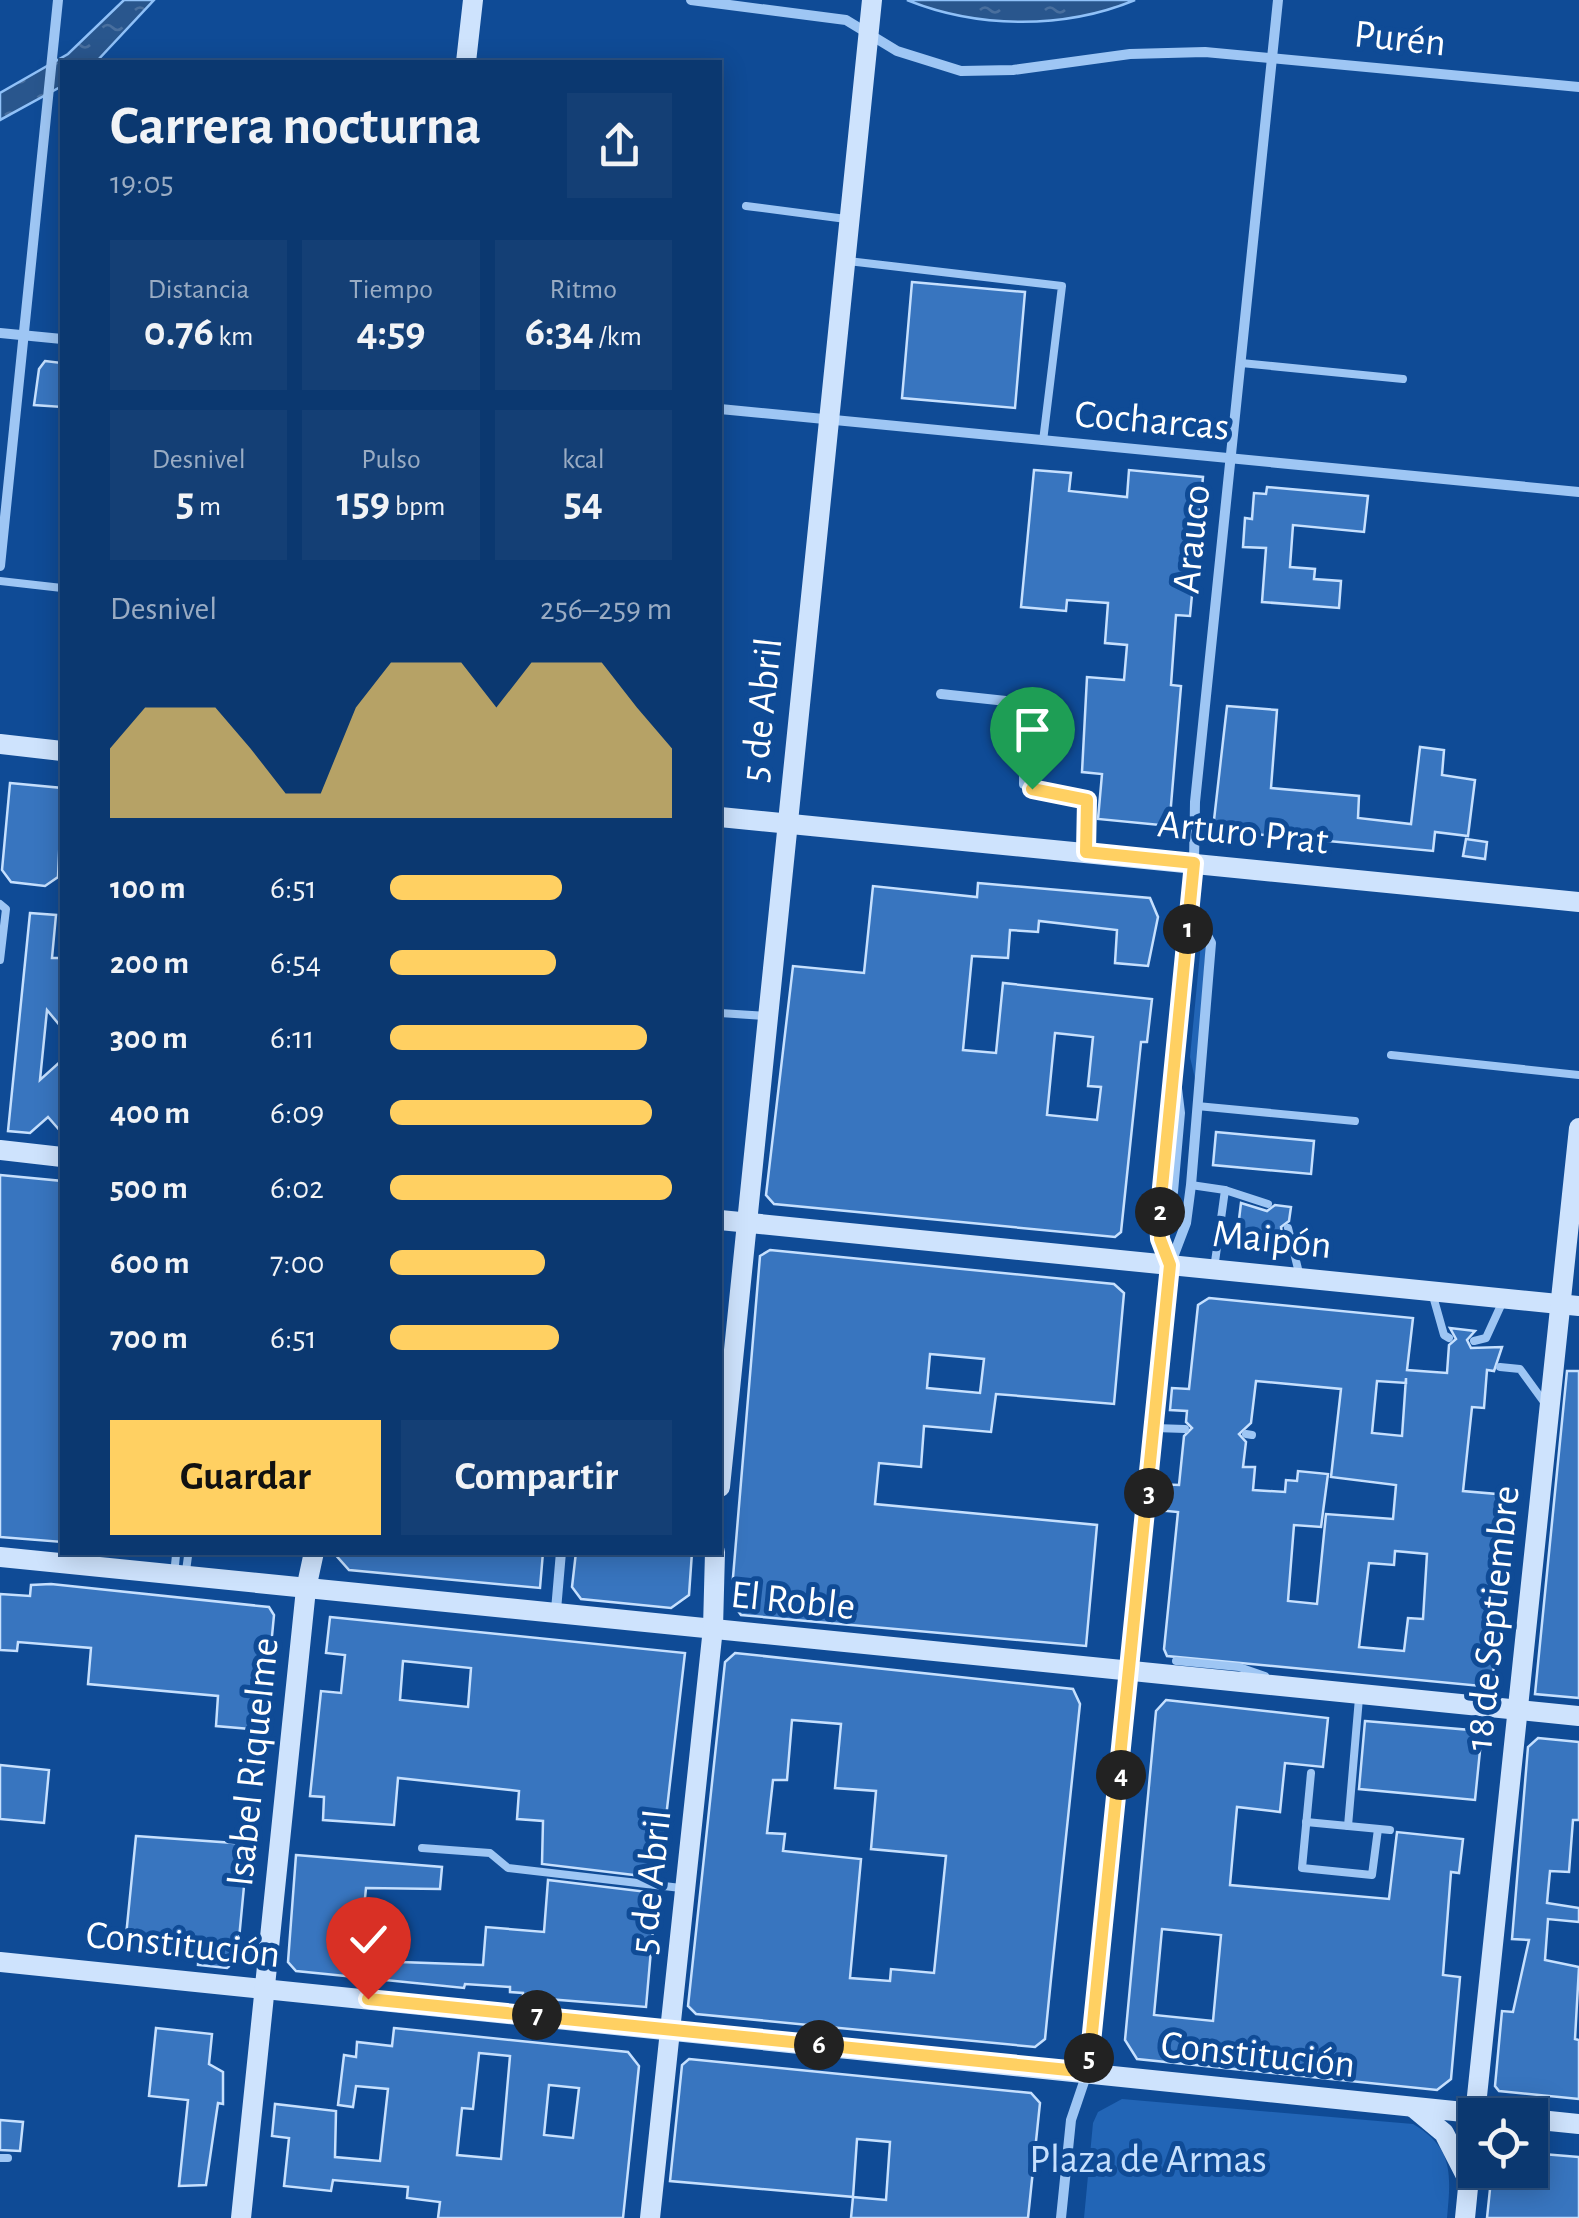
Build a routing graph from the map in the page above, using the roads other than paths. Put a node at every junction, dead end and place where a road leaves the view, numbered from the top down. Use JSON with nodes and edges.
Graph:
{"nodes":[{"id":1,"x":58,"y":0,"type":"edge"},
{"id":2,"x":472,"y":0,"type":"edge"},
{"id":3,"x":690,"y":0,"type":"edge"},
{"id":4,"x":1278,"y":0,"type":"edge"},
{"id":5,"x":870,"y":15,"type":"edge"},
{"id":6,"x":1272,"y":56,"type":"junction"},
{"id":7,"x":466,"y":60,"type":"edge"},
{"id":8,"x":1579,"y":87,"type":"edge"},
{"id":9,"x":746,"y":206,"type":"dead end"},
{"id":10,"x":848,"y":219,"type":"junction"},
{"id":11,"x":843,"y":260,"type":"junction"},
{"id":12,"x":0,"y":332,"type":"edge"},
{"id":13,"x":24,"y":335,"type":"junction"},
{"id":14,"x":60,"y":339,"type":"edge"},
{"id":15,"x":1240,"y":363,"type":"junction"},
{"id":16,"x":1403,"y":379,"type":"dead end"},
{"id":17,"x":722,"y":409,"type":"edge"},
{"id":18,"x":826,"y":420,"type":"junction"},
{"id":19,"x":1044,"y":442,"type":"junction"},
{"id":20,"x":1231,"y":458,"type":"junction"},
{"id":21,"x":1579,"y":492,"type":"edge"},
{"id":22,"x":0,"y":566,"type":"edge"},
{"id":23,"x":0,"y":582,"type":"edge"},
{"id":24,"x":60,"y":588,"type":"edge"},
{"id":25,"x":941,"y":694,"type":"dead end"},
{"id":26,"x":0,"y":744,"type":"edge"},
{"id":27,"x":60,"y":750,"type":"edge"},
{"id":28,"x":722,"y":817,"type":"edge"},
{"id":29,"x":786,"y":824,"type":"junction"},
{"id":30,"x":1086,"y":852,"type":"junction"},
{"id":31,"x":1194,"y":863,"type":"junction"},
{"id":32,"x":1579,"y":902,"type":"edge"},
{"id":33,"x":0,"y":904,"type":"edge"},
{"id":34,"x":1190,"y":906,"type":"junction"},
{"id":35,"x":0,"y":960,"type":"edge"},
{"id":36,"x":722,"y":1012,"type":"edge"},
{"id":37,"x":766,"y":1016,"type":"junction"},
{"id":38,"x":1391,"y":1054,"type":"dead end"},
{"id":39,"x":1174,"y":1067,"type":"junction"},
{"id":40,"x":1579,"y":1075,"type":"edge"},
{"id":41,"x":1198,"y":1106,"type":"junction"},
{"id":42,"x":1355,"y":1121,"type":"dead end"},
{"id":43,"x":1579,"y":1128,"type":"edge"},
{"id":44,"x":0,"y":1150,"type":"edge"},
{"id":45,"x":60,"y":1157,"type":"edge"},
{"id":46,"x":1191,"y":1185,"type":"junction"},
{"id":47,"x":1225,"y":1190,"type":"junction"},
{"id":48,"x":1174,"y":1192,"type":"dead end"},
{"id":49,"x":1268,"y":1204,"type":"dead end"},
{"id":50,"x":722,"y":1220,"type":"edge"},
{"id":51,"x":746,"y":1222,"type":"junction"},
{"id":52,"x":1288,"y":1228,"type":"dead end"},
{"id":53,"x":1170,"y":1265,"type":"junction"},
{"id":54,"x":1214,"y":1269,"type":"junction"},
{"id":55,"x":1300,"y":1278,"type":"junction"},
{"id":56,"x":1431,"y":1292,"type":"junction"},
{"id":57,"x":1504,"y":1299,"type":"junction"},
{"id":58,"x":1570,"y":1306,"type":"edge"},
{"id":59,"x":1450,"y":1338,"type":"dead end"},
{"id":60,"x":1474,"y":1341,"type":"dead end"},
{"id":61,"x":1500,"y":1367,"type":"dead end"},
{"id":62,"x":724,"y":1397,"type":"edge"},
{"id":63,"x":1550,"y":1409,"type":"junction"},
{"id":64,"x":1155,"y":1428,"type":"junction"},
{"id":65,"x":1185,"y":1429,"type":"dead end"},
{"id":66,"x":722,"y":1442,"type":"edge"},
{"id":67,"x":314,"y":1555,"type":"edge"},
{"id":68,"x":323,"y":1555,"type":"edge"},
{"id":69,"x":561,"y":1555,"type":"edge"},
{"id":70,"x":715,"y":1555,"type":"edge"},
{"id":71,"x":0,"y":1557,"type":"edge"},
{"id":72,"x":87,"y":1559,"type":"edge"},
{"id":73,"x":149,"y":1562,"type":"edge"},
{"id":74,"x":181,"y":1565,"type":"edge"},
{"id":75,"x":309,"y":1583,"type":"junction"},
{"id":76,"x":556,"y":1610,"type":"junction"},
{"id":77,"x":713,"y":1628,"type":"junction"},
{"id":78,"x":1176,"y":1661,"type":"dead end"},
{"id":79,"x":1132,"y":1671,"type":"junction"},
{"id":80,"x":1282,"y":1686,"type":"junction"},
{"id":81,"x":1360,"y":1694,"type":"junction"},
{"id":82,"x":1518,"y":1710,"type":"junction"},
{"id":83,"x":1579,"y":1716,"type":"edge"},
{"id":84,"x":1311,"y":1773,"type":"dead end"},
{"id":85,"x":1306,"y":1822,"type":"junction"},
{"id":86,"x":1348,"y":1826,"type":"junction"},
{"id":87,"x":1378,"y":1828,"type":"junction"},
{"id":88,"x":1390,"y":1830,"type":"dead end"},
{"id":89,"x":422,"y":1848,"type":"dead end"},
{"id":90,"x":686,"y":1888,"type":"junction"},
{"id":91,"x":0,"y":1962,"type":"edge"},
{"id":92,"x":263,"y":1989,"type":"junction"},
{"id":93,"x":671,"y":2029,"type":"junction"},
{"id":94,"x":1088,"y":2072,"type":"junction"},
{"id":95,"x":1482,"y":2098,"type":"edge"},
{"id":96,"x":1412,"y":2106,"type":"junction"},
{"id":97,"x":1458,"y":2112,"type":"edge"},
{"id":98,"x":1548,"y":2121,"type":"edge"},
{"id":99,"x":1579,"y":2124,"type":"edge"},
{"id":100,"x":1458,"y":2155,"type":"edge"},
{"id":101,"x":1468,"y":2188,"type":"edge"},
{"id":102,"x":240,"y":2218,"type":"edge"},
{"id":103,"x":650,"y":2218,"type":"edge"},
{"id":104,"x":1062,"y":2218,"type":"edge"},
{"id":105,"x":1465,"y":2218,"type":"edge"}],
"edges":[{"from":1,"to":13,"type":"street"},
{"from":2,"to":7,"type":"street"},
{"from":3,"to":5,"type":"street","name":"Purén"},
{"from":4,"to":6,"type":"street","name":"Arauco"},
{"from":5,"to":6,"type":"street","name":"Purén"},
{"from":5,"to":10,"type":"street","name":"5 de Abril"},
{"from":6,"to":8,"type":"street","name":"Purén"},
{"from":6,"to":15,"type":"street","name":"Arauco"},
{"from":9,"to":10,"type":"lane"},
{"from":10,"to":11,"type":"street","name":"5 de Abril"},
{"from":11,"to":18,"type":"street","name":"5 de Abril"},
{"from":11,"to":19,"type":"lane"},
{"from":12,"to":13,"type":"street"},
{"from":13,"to":14,"type":"street"},
{"from":13,"to":22,"type":"street"},
{"from":15,"to":16,"type":"lane"},
{"from":15,"to":20,"type":"street","name":"Arauco"},
{"from":17,"to":18,"type":"street","name":"Cocharcas"},
{"from":18,"to":19,"type":"street","name":"Cocharcas"},
{"from":18,"to":29,"type":"street","name":"5 de Abril"},
{"from":19,"to":20,"type":"street","name":"Cocharcas"},
{"from":20,"to":21,"type":"street","name":"Cocharcas"},
{"from":20,"to":31,"type":"street","name":"Arauco"},
{"from":23,"to":24,"type":"lane"},
{"from":25,"to":30,"type":"street"},
{"from":26,"to":27,"type":"street"},
{"from":28,"to":29,"type":"street","name":"Arturo Prat"},
{"from":29,"to":30,"type":"street","name":"Arturo Prat"},
{"from":29,"to":37,"type":"street","name":"5 de Abril"},
{"from":30,"to":31,"type":"street","name":"Arturo Prat"},
{"from":31,"to":32,"type":"street","name":"Arturo Prat"},
{"from":31,"to":34,"type":"street","name":"Arauco"},
{"from":33,"to":35,"type":"lane"},
{"from":34,"to":39,"type":"street","name":"Arauco"},
{"from":34,"to":41,"type":"street","name":"Arauco"},
{"from":36,"to":37,"type":"lane"},
{"from":37,"to":51,"type":"street","name":"5 de Abril"},
{"from":38,"to":40,"type":"lane"},
{"from":39,"to":48,"type":"lane"},
{"from":39,"to":53,"type":"street","name":"Arauco"},
{"from":41,"to":42,"type":"lane"},
{"from":41,"to":46,"type":"street","name":"Arauco"},
{"from":43,"to":58,"type":"street","name":"18 de Septiembre"},
{"from":44,"to":45,"type":"street"},
{"from":46,"to":47,"type":"lane"},
{"from":46,"to":53,"type":"street","name":"Arauco"},
{"from":47,"to":49,"type":"lane"},
{"from":47,"to":54,"type":"lane"},
{"from":50,"to":51,"type":"street","name":"Maipón"},
{"from":51,"to":53,"type":"street","name":"Maipón"},
{"from":51,"to":62,"type":"street","name":"5 de Abril"},
{"from":52,"to":55,"type":"lane"},
{"from":53,"to":54,"type":"street","name":"Maipón"},
{"from":53,"to":64,"type":"street","name":"Arauco"},
{"from":54,"to":55,"type":"street","name":"Maipón"},
{"from":55,"to":56,"type":"street","name":"Maipón"},
{"from":56,"to":57,"type":"street","name":"Maipón"},
{"from":56,"to":59,"type":"lane"},
{"from":57,"to":58,"type":"street","name":"Maipón"},
{"from":57,"to":60,"type":"lane"},
{"from":58,"to":63,"type":"street","name":"18 de Septiembre"},
{"from":61,"to":63,"type":"lane"},
{"from":62,"to":66,"type":"street","name":"5 de Abril"},
{"from":63,"to":82,"type":"street","name":"18 de Septiembre"},
{"from":64,"to":65,"type":"lane"},
{"from":64,"to":79,"type":"street","name":"Arauco"},
{"from":67,"to":75,"type":"street","name":"Isabel Riquelme"},
{"from":68,"to":75,"type":"lane"},
{"from":69,"to":76,"type":"street"},
{"from":70,"to":77,"type":"street","name":"5 de Abril"},
{"from":71,"to":72,"type":"street","name":"El Roble"},
{"from":72,"to":73,"type":"street","name":"El Roble"},
{"from":73,"to":74,"type":"street","name":"El Roble"},
{"from":74,"to":75,"type":"street","name":"El Roble"},
{"from":75,"to":76,"type":"street","name":"El Roble"},
{"from":75,"to":92,"type":"street","name":"Isabel Riquelme"},
{"from":76,"to":77,"type":"street","name":"El Roble"},
{"from":77,"to":79,"type":"street","name":"El Roble"},
{"from":77,"to":90,"type":"street","name":"5 de Abril"},
{"from":78,"to":80,"type":"lane"},
{"from":79,"to":80,"type":"street","name":"El Roble"},
{"from":79,"to":94,"type":"street","name":"Arauco"},
{"from":80,"to":81,"type":"street","name":"El Roble"},
{"from":81,"to":82,"type":"street","name":"El Roble"},
{"from":81,"to":86,"type":"lane"},
{"from":82,"to":83,"type":"street","name":"El Roble"},
{"from":82,"to":95,"type":"street","name":"18 de Septiembre"},
{"from":84,"to":85,"type":"lane"},
{"from":85,"to":86,"type":"lane"},
{"from":85,"to":87,"type":"lane"},
{"from":86,"to":87,"type":"lane"},
{"from":87,"to":88,"type":"lane"},
{"from":89,"to":90,"type":"lane"},
{"from":90,"to":93,"type":"street","name":"5 de Abril"},
{"from":91,"to":92,"type":"street","name":"Constitución"},
{"from":92,"to":93,"type":"street","name":"Constitución"},
{"from":92,"to":102,"type":"street","name":"Isabel Riquelme"},
{"from":93,"to":94,"type":"street","name":"Constitución"},
{"from":93,"to":103,"type":"street","name":"5 de Abril"},
{"from":94,"to":96,"type":"street","name":"Constitución"},
{"from":94,"to":104,"type":"street","name":"Arauco"},
{"from":96,"to":97,"type":"street","name":"Constitución"},
{"from":96,"to":100,"type":"street"},
{"from":98,"to":99,"type":"street"},
{"from":101,"to":105,"type":"street","name":"18 de Septiembre"}]}
